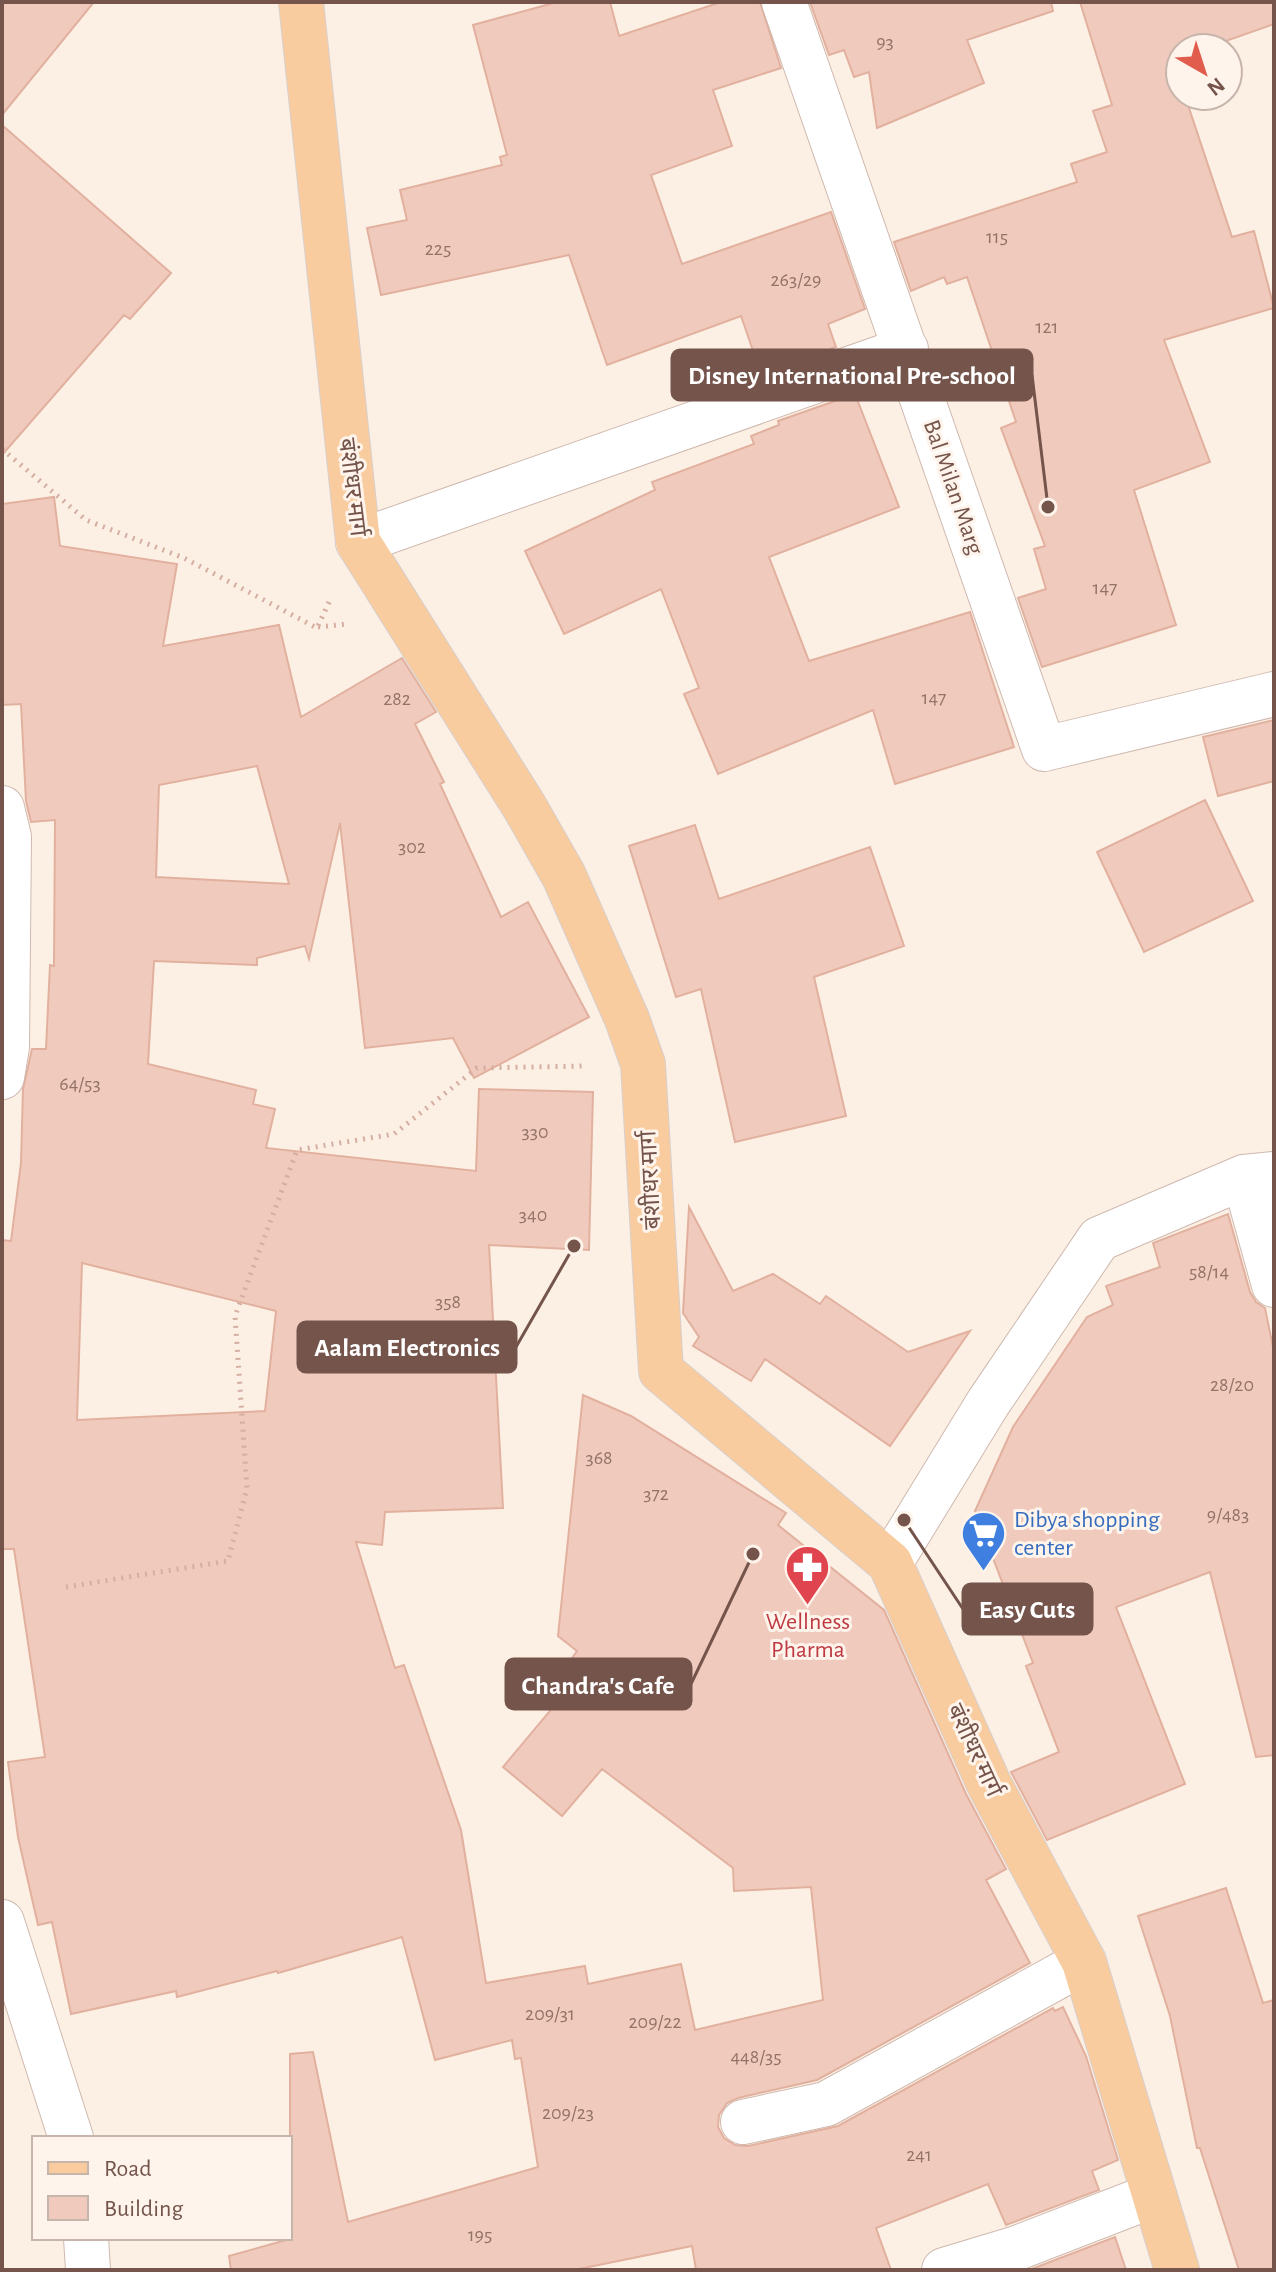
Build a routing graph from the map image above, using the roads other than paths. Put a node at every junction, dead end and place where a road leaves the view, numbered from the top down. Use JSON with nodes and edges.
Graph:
{"nodes":[{"id":1,"x":301,"y":2,"type":"edge"},
{"id":2,"x":784,"y":2,"type":"edge"},
{"id":3,"x":906,"y":349,"type":"junction"},
{"id":4,"x":358,"y":542,"type":"junction"},
{"id":5,"x":1274,"y":694,"type":"edge"},
{"id":6,"x":2,"y":808,"type":"edge"},
{"id":7,"x":2,"y":1077,"type":"edge"},
{"id":8,"x":1259,"y":1176,"type":"edge"},
{"id":9,"x":1274,"y":1285,"type":"edge"},
{"id":10,"x":890,"y":1563,"type":"junction"},
{"id":11,"x":2,"y":1922,"type":"edge"},
{"id":12,"x":1084,"y":1962,"type":"junction"},
{"id":13,"x":743,"y":2122,"type":"dead end"},
{"id":14,"x":70,"y":2136,"type":"edge"},
{"id":15,"x":1154,"y":2195,"type":"junction"},
{"id":16,"x":86,"y":2240,"type":"edge"},
{"id":17,"x":88,"y":2270,"type":"edge"},
{"id":18,"x":944,"y":2270,"type":"edge"},
{"id":19,"x":1177,"y":2270,"type":"edge"}],
"edges":[{"from":1,"to":4,"type":"main road","name":"बंशीधर मार्ग"},
{"from":2,"to":3,"type":"street","name":"Bal Milan Marg"},
{"from":3,"to":4,"type":"street"},
{"from":3,"to":5,"type":"street","name":"Bal Milan Marg"},
{"from":4,"to":10,"type":"main road","name":"बंशीधर मार्ग"},
{"from":6,"to":7,"type":"street"},
{"from":8,"to":9,"type":"street"},
{"from":8,"to":10,"type":"street"},
{"from":10,"to":12,"type":"main road","name":"बंशीधर मार्ग"},
{"from":11,"to":14,"type":"street"},
{"from":12,"to":13,"type":"street"},
{"from":12,"to":15,"type":"main road","name":"बंशीधर मार्ग"},
{"from":15,"to":18,"type":"street"},
{"from":15,"to":19,"type":"main road","name":"बंशीधर मार्ग"},
{"from":16,"to":17,"type":"street"}]}
